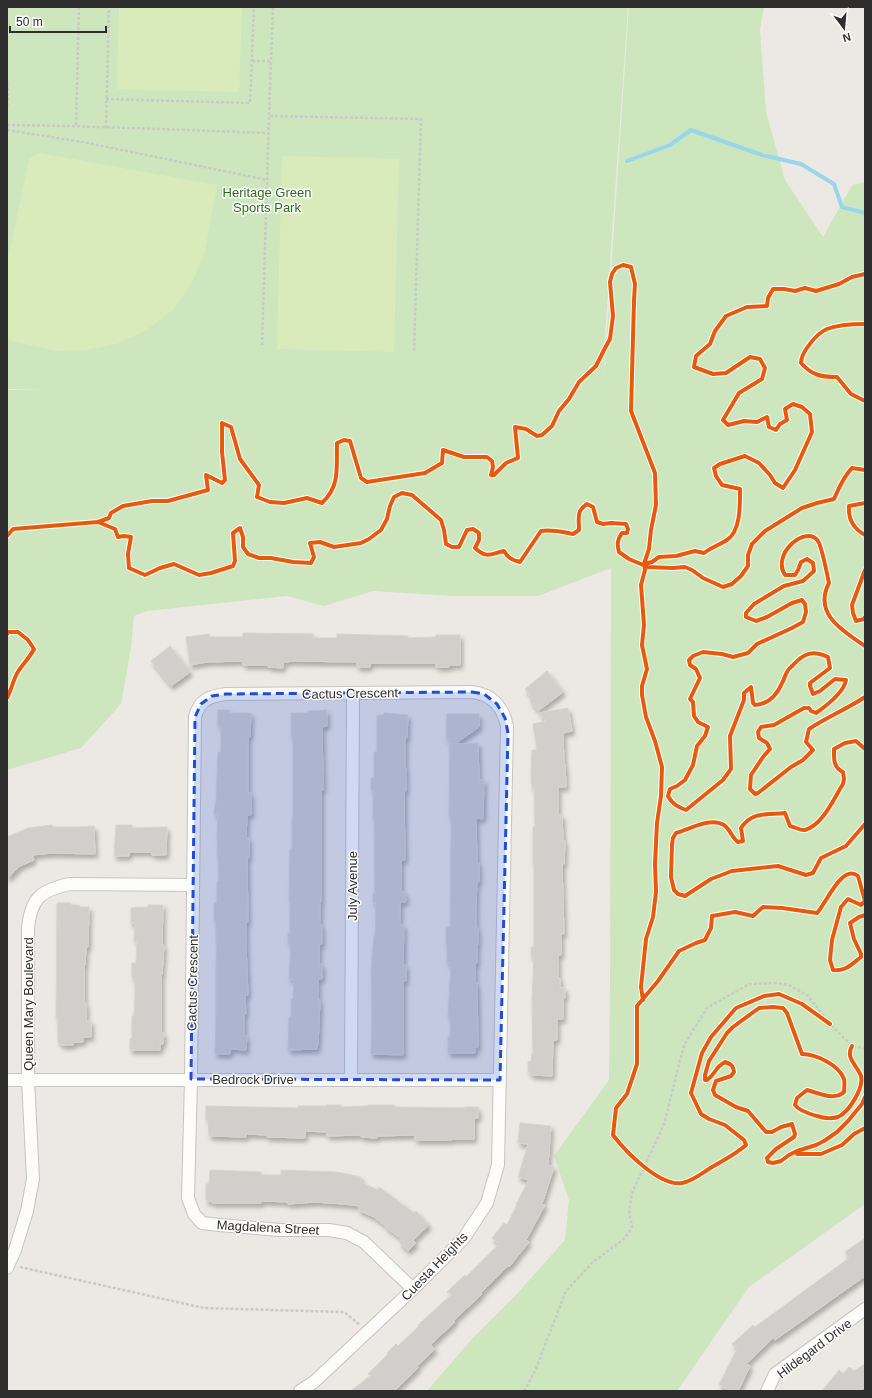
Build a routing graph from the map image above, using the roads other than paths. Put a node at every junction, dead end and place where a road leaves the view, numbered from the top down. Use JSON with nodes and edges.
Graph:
{"nodes":[{"id":1,"x":353,"y":693,"type":"junction"},
{"id":2,"x":193,"y":885,"type":"junction"},
{"id":3,"x":28,"y":1079,"type":"junction"},
{"id":4,"x":191,"y":1079,"type":"junction"},
{"id":5,"x":351,"y":1079,"type":"junction"},
{"id":6,"x":7,"y":1080,"type":"edge"},
{"id":7,"x":500,"y":1080,"type":"junction"},
{"id":8,"x":8,"y":1266,"type":"edge"},
{"id":9,"x":413,"y":1289,"type":"junction"},
{"id":10,"x":865,"y":1309,"type":"edge"},
{"id":11,"x":300,"y":1391,"type":"edge"},
{"id":12,"x":767,"y":1391,"type":"edge"}],
"edges":[{"from":1,"to":2,"type":"street","name":"Cactus Crescent"},
{"from":1,"to":5,"type":"street","name":"July Avenue"},
{"from":1,"to":7,"type":"street","name":"Cactus Crescent"},
{"from":2,"to":3,"type":"street","name":"Queen Mary Boulevard"},
{"from":2,"to":4,"type":"street","name":"Cactus Crescent"},
{"from":3,"to":4,"type":"street","name":"Bedrock Drive"},
{"from":3,"to":6,"type":"street","name":"Bedrock Drive"},
{"from":3,"to":8,"type":"street","name":"Queen Mary Boulevard"},
{"from":4,"to":5,"type":"street","name":"Bedrock Drive"},
{"from":4,"to":9,"type":"street","name":"Magdalena Street"},
{"from":5,"to":7,"type":"street","name":"Bedrock Drive"},
{"from":7,"to":9,"type":"street","name":"Cuesta Heights"},
{"from":9,"to":11,"type":"street","name":"Cuesta Heights"},
{"from":10,"to":12,"type":"street","name":"Hildegard Drive"}]}
